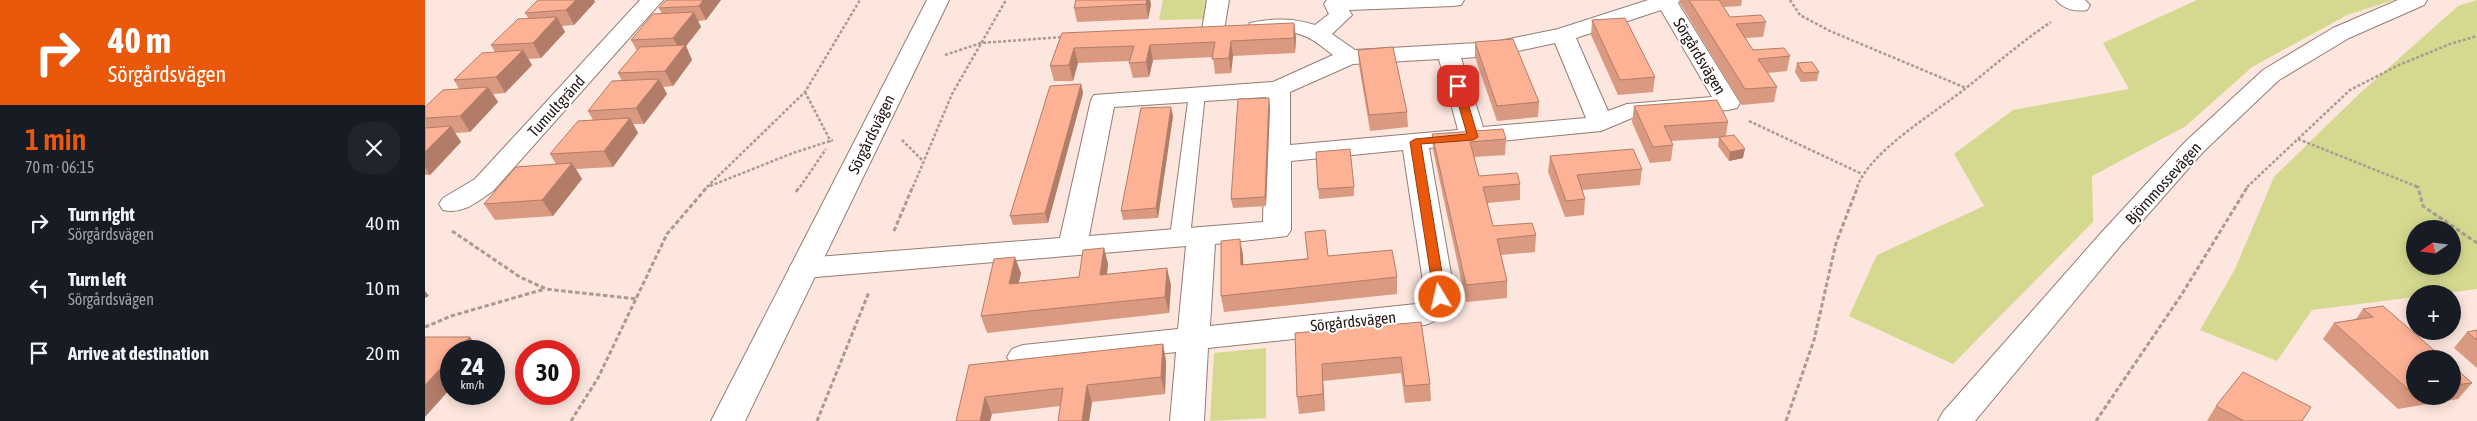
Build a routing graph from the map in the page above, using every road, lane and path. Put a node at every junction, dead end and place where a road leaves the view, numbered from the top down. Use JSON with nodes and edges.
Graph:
{"nodes":[{"id":1,"x":652,"y":0,"type":"edge"},
{"id":2,"x":860,"y":0,"type":"edge"},
{"id":3,"x":939,"y":0,"type":"edge"},
{"id":4,"x":1006,"y":0,"type":"edge"},
{"id":5,"x":1218,"y":0,"type":"edge"},
{"id":6,"x":1444,"y":0,"type":"edge"},
{"id":7,"x":1668,"y":0,"type":"edge"},
{"id":8,"x":1789,"y":0,"type":"edge"},
{"id":9,"x":2416,"y":0,"type":"edge"},
{"id":10,"x":1333,"y":2,"type":"edge"},
{"id":11,"x":2073,"y":2,"type":"edge"},
{"id":12,"x":1318,"y":34,"type":"junction"},
{"id":13,"x":1563,"y":36,"type":"junction"},
{"id":14,"x":2477,"y":36,"type":"edge"},
{"id":15,"x":1067,"y":37,"type":"edge"},
{"id":16,"x":981,"y":43,"type":"junction"},
{"id":17,"x":1448,"y":52,"type":"junction"},
{"id":18,"x":1350,"y":58,"type":"junction"},
{"id":19,"x":942,"y":61,"type":"dead end"},
{"id":20,"x":1965,"y":88,"type":"junction"},
{"id":21,"x":1278,"y":89,"type":"junction"},
{"id":22,"x":805,"y":92,"type":"junction"},
{"id":23,"x":1197,"y":94,"type":"junction"},
{"id":24,"x":1728,"y":103,"type":"junction"},
{"id":25,"x":1601,"y":124,"type":"junction"},
{"id":26,"x":870,"y":136,"type":"junction"},
{"id":27,"x":1473,"y":137,"type":"junction"},
{"id":28,"x":2298,"y":139,"type":"junction"},
{"id":29,"x":832,"y":140,"type":"junction"},
{"id":30,"x":1415,"y":142,"type":"junction"},
{"id":31,"x":1278,"y":154,"type":"junction"},
{"id":32,"x":923,"y":161,"type":"junction"},
{"id":33,"x":1862,"y":174,"type":"junction"},
{"id":34,"x":707,"y":187,"type":"junction"},
{"id":35,"x":796,"y":192,"type":"dead end"},
{"id":36,"x":453,"y":204,"type":"dead end"},
{"id":37,"x":448,"y":229,"type":"dead end"},
{"id":38,"x":1190,"y":236,"type":"junction"},
{"id":39,"x":2477,"y":243,"type":"edge"},
{"id":40,"x":1073,"y":245,"type":"junction"},
{"id":41,"x":882,"y":261,"type":"junction"},
{"id":42,"x":804,"y":268,"type":"junction"},
{"id":43,"x":546,"y":289,"type":"junction"},
{"id":44,"x":637,"y":299,"type":"junction"},
{"id":45,"x":425,"y":327,"type":"edge"},
{"id":46,"x":1193,"y":339,"type":"junction"},
{"id":47,"x":1023,"y":357,"type":"edge"},
{"id":48,"x":571,"y":421,"type":"edge"},
{"id":49,"x":727,"y":421,"type":"edge"},
{"id":50,"x":817,"y":421,"type":"edge"},
{"id":51,"x":1187,"y":421,"type":"edge"},
{"id":52,"x":1786,"y":421,"type":"edge"},
{"id":53,"x":1955,"y":421,"type":"edge"},
{"id":54,"x":2096,"y":421,"type":"edge"}],
"edges":[{"from":1,"to":36,"type":"street","name":"Tumultgränd"},
{"from":2,"to":22,"type":"path"},
{"from":3,"to":26,"type":"street","name":"Sörgårdsvägen"},
{"from":4,"to":16,"type":"path"},
{"from":5,"to":12,"type":"street"},
{"from":6,"to":10,"type":"street"},
{"from":7,"to":13,"type":"street","name":"Sörgårdsvägen"},
{"from":7,"to":24,"type":"street","name":"Sörgårdsvägen"},
{"from":8,"to":20,"type":"path"},
{"from":9,"to":53,"type":"street","name":"Björnmossevägen"},
{"from":10,"to":12,"type":"street"},
{"from":11,"to":20,"type":"path"},
{"from":12,"to":18,"type":"street"},
{"from":13,"to":17,"type":"street","name":"Sörgårdsvägen"},
{"from":13,"to":25,"type":"street"},
{"from":14,"to":28,"type":"path"},
{"from":15,"to":16,"type":"path"},
{"from":16,"to":19,"type":"path"},
{"from":16,"to":32,"type":"path"},
{"from":17,"to":18,"type":"street","name":"Sörgårdsvägen"},
{"from":17,"to":27,"type":"street"},
{"from":18,"to":21,"type":"street","name":"Sörgårdsvägen"},
{"from":20,"to":33,"type":"path"},
{"from":21,"to":23,"type":"street","name":"Sörgårdsvägen"},
{"from":21,"to":31,"type":"street"},
{"from":22,"to":29,"type":"path"},
{"from":22,"to":34,"type":"path"},
{"from":23,"to":38,"type":"lane"},
{"from":23,"to":40,"type":"street","name":"Sörgårdsvägen"},
{"from":24,"to":25,"type":"street","name":"Sörgårdsvägen"},
{"from":24,"to":33,"type":"path"},
{"from":25,"to":27,"type":"street","name":"Sörgårdsvägen"},
{"from":26,"to":29,"type":"path"},
{"from":26,"to":32,"type":"path"},
{"from":26,"to":42,"type":"street","name":"Sörgårdsvägen"},
{"from":27,"to":30,"type":"street","name":"Sörgårdsvägen"},
{"from":28,"to":39,"type":"path"},
{"from":28,"to":54,"type":"path"},
{"from":29,"to":34,"type":"path"},
{"from":29,"to":35,"type":"path"},
{"from":30,"to":31,"type":"street","name":"Sörgårdsvägen"},
{"from":30,"to":46,"type":"street","name":"Sörgårdsvägen"},
{"from":31,"to":38,"type":"street"},
{"from":32,"to":41,"type":"path"},
{"from":33,"to":52,"type":"path"},
{"from":34,"to":44,"type":"path"},
{"from":37,"to":43,"type":"path"},
{"from":38,"to":40,"type":"street"},
{"from":38,"to":46,"type":"street"},
{"from":40,"to":41,"type":"street"},
{"from":41,"to":42,"type":"street"},
{"from":41,"to":50,"type":"path"},
{"from":42,"to":49,"type":"street","name":"Sörgårdsvägen"},
{"from":43,"to":44,"type":"path"},
{"from":43,"to":45,"type":"path"},
{"from":44,"to":48,"type":"path"},
{"from":46,"to":47,"type":"street","name":"Sörgårdsvägen"},
{"from":46,"to":51,"type":"street"}]}
